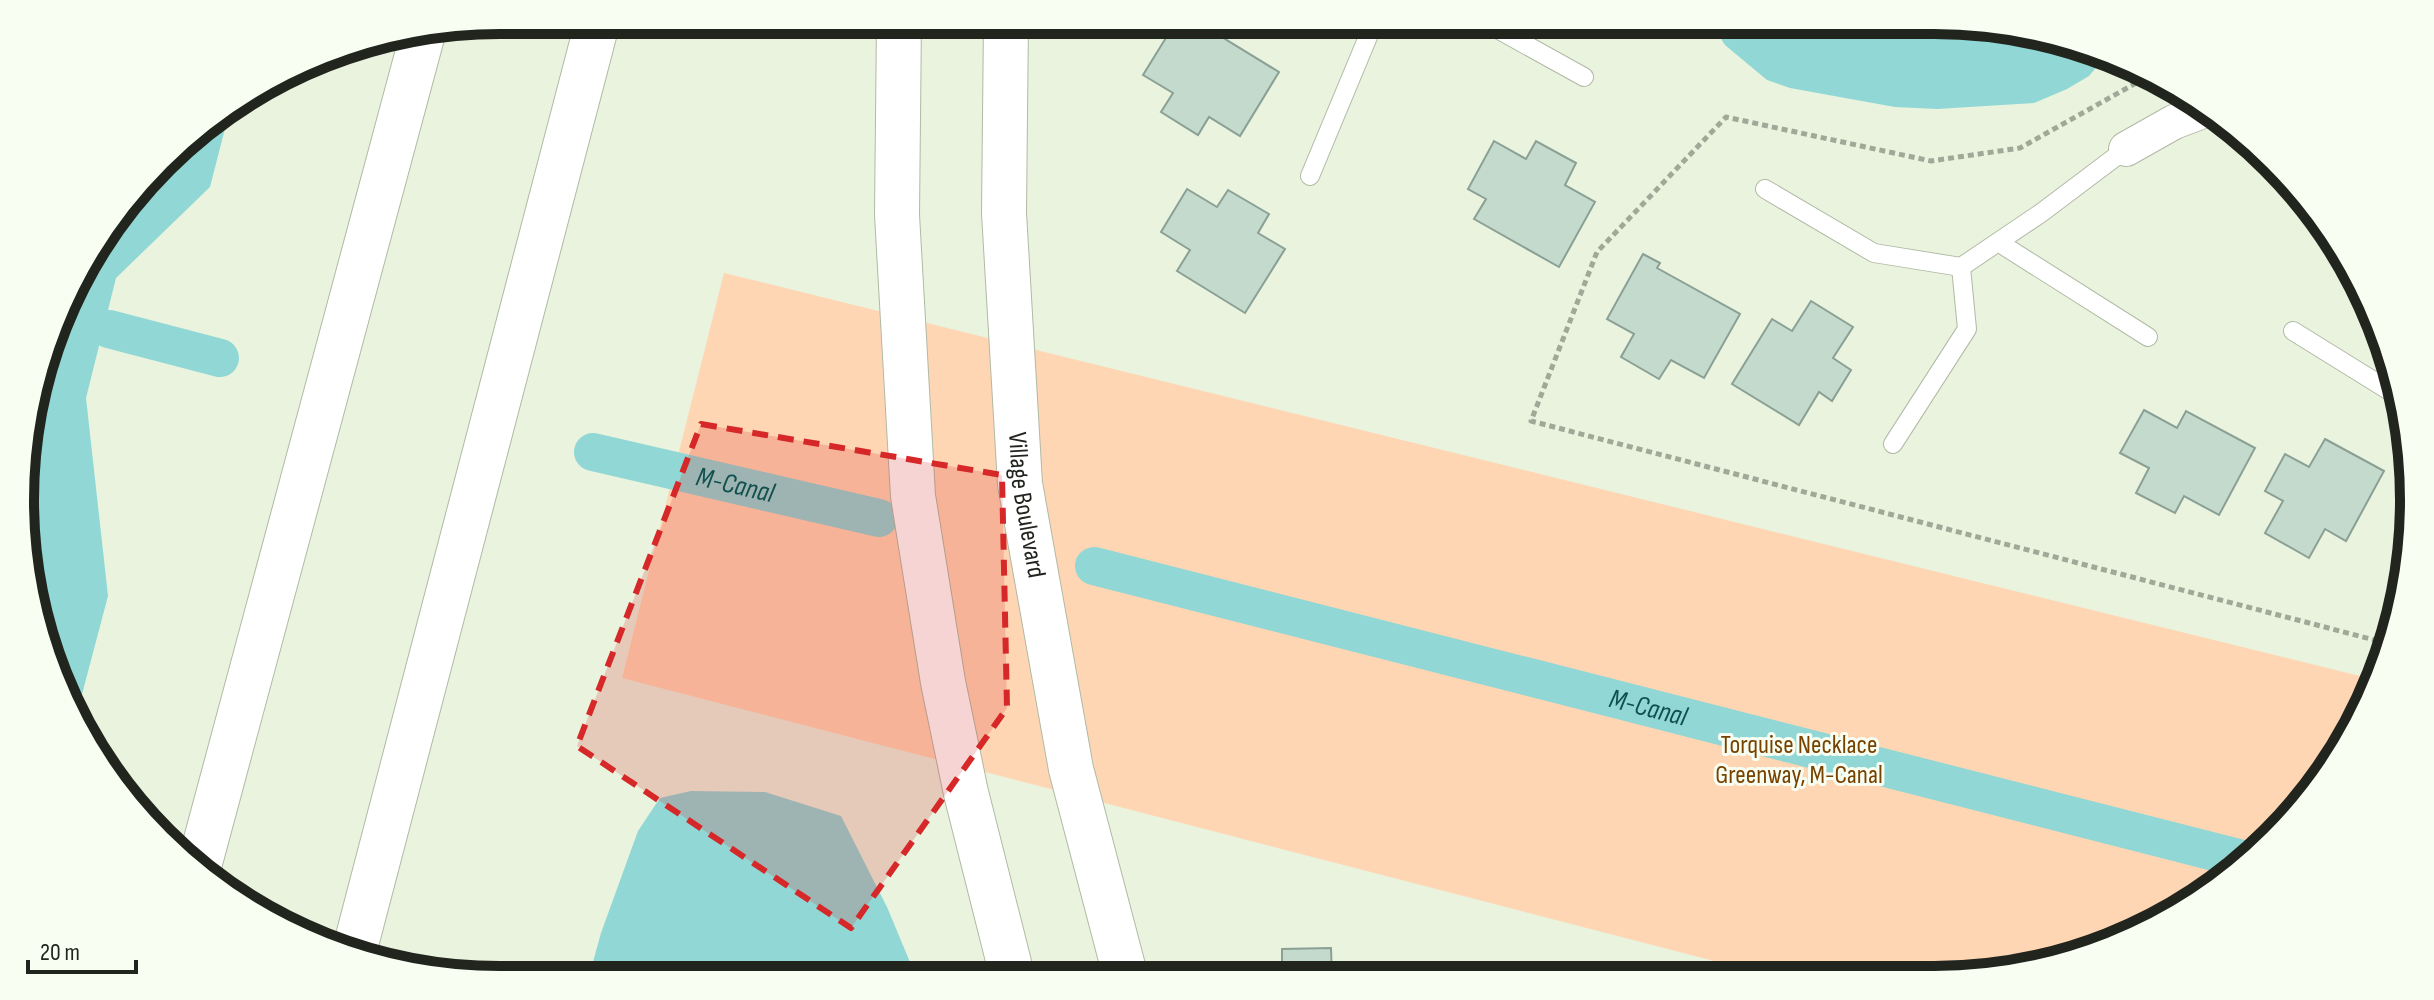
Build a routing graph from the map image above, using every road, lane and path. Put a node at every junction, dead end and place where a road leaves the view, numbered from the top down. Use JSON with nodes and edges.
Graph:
{"nodes":[{"id":1,"x":594,"y":34,"type":"edge"},
{"id":2,"x":899,"y":34,"type":"edge"},
{"id":3,"x":1006,"y":34,"type":"edge"},
{"id":4,"x":1369,"y":34,"type":"edge"},
{"id":5,"x":1506,"y":34,"type":"edge"},
{"id":6,"x":421,"y":41,"type":"edge"},
{"id":7,"x":1584,"y":77,"type":"dead end"},
{"id":8,"x":2195,"y":114,"type":"edge"},
{"id":9,"x":2126,"y":149,"type":"joint"},
{"id":10,"x":1310,"y":176,"type":"dead end"},
{"id":11,"x":1765,"y":189,"type":"dead end"},
{"id":12,"x":1998,"y":242,"type":"junction"},
{"id":13,"x":1961,"y":267,"type":"junction"},
{"id":14,"x":2293,"y":331,"type":"dead end"},
{"id":15,"x":2148,"y":337,"type":"dead end"},
{"id":16,"x":2386,"y":389,"type":"edge"},
{"id":17,"x":1531,"y":421,"type":"dead end"},
{"id":18,"x":1893,"y":444,"type":"dead end"},
{"id":19,"x":2378,"y":641,"type":"edge"},
{"id":20,"x":201,"y":857,"type":"edge"},
{"id":21,"x":356,"y":943,"type":"edge"},
{"id":22,"x":1010,"y":966,"type":"edge"},
{"id":23,"x":1123,"y":966,"type":"edge"}],
"edges":[{"from":1,"to":21,"type":"main road"},
{"from":2,"to":22,"type":"main road"},
{"from":3,"to":23,"type":"main road","name":"Village Boulevard"},
{"from":4,"to":10,"type":"lane"},
{"from":5,"to":7,"type":"lane"},
{"from":6,"to":20,"type":"main road"},
{"from":8,"to":9,"type":"street"},
{"from":9,"to":12,"type":"lane"},
{"from":11,"to":13,"type":"lane"},
{"from":12,"to":13,"type":"lane"},
{"from":12,"to":15,"type":"lane"},
{"from":13,"to":18,"type":"lane"},
{"from":14,"to":16,"type":"lane"},
{"from":17,"to":19,"type":"path"}]}
